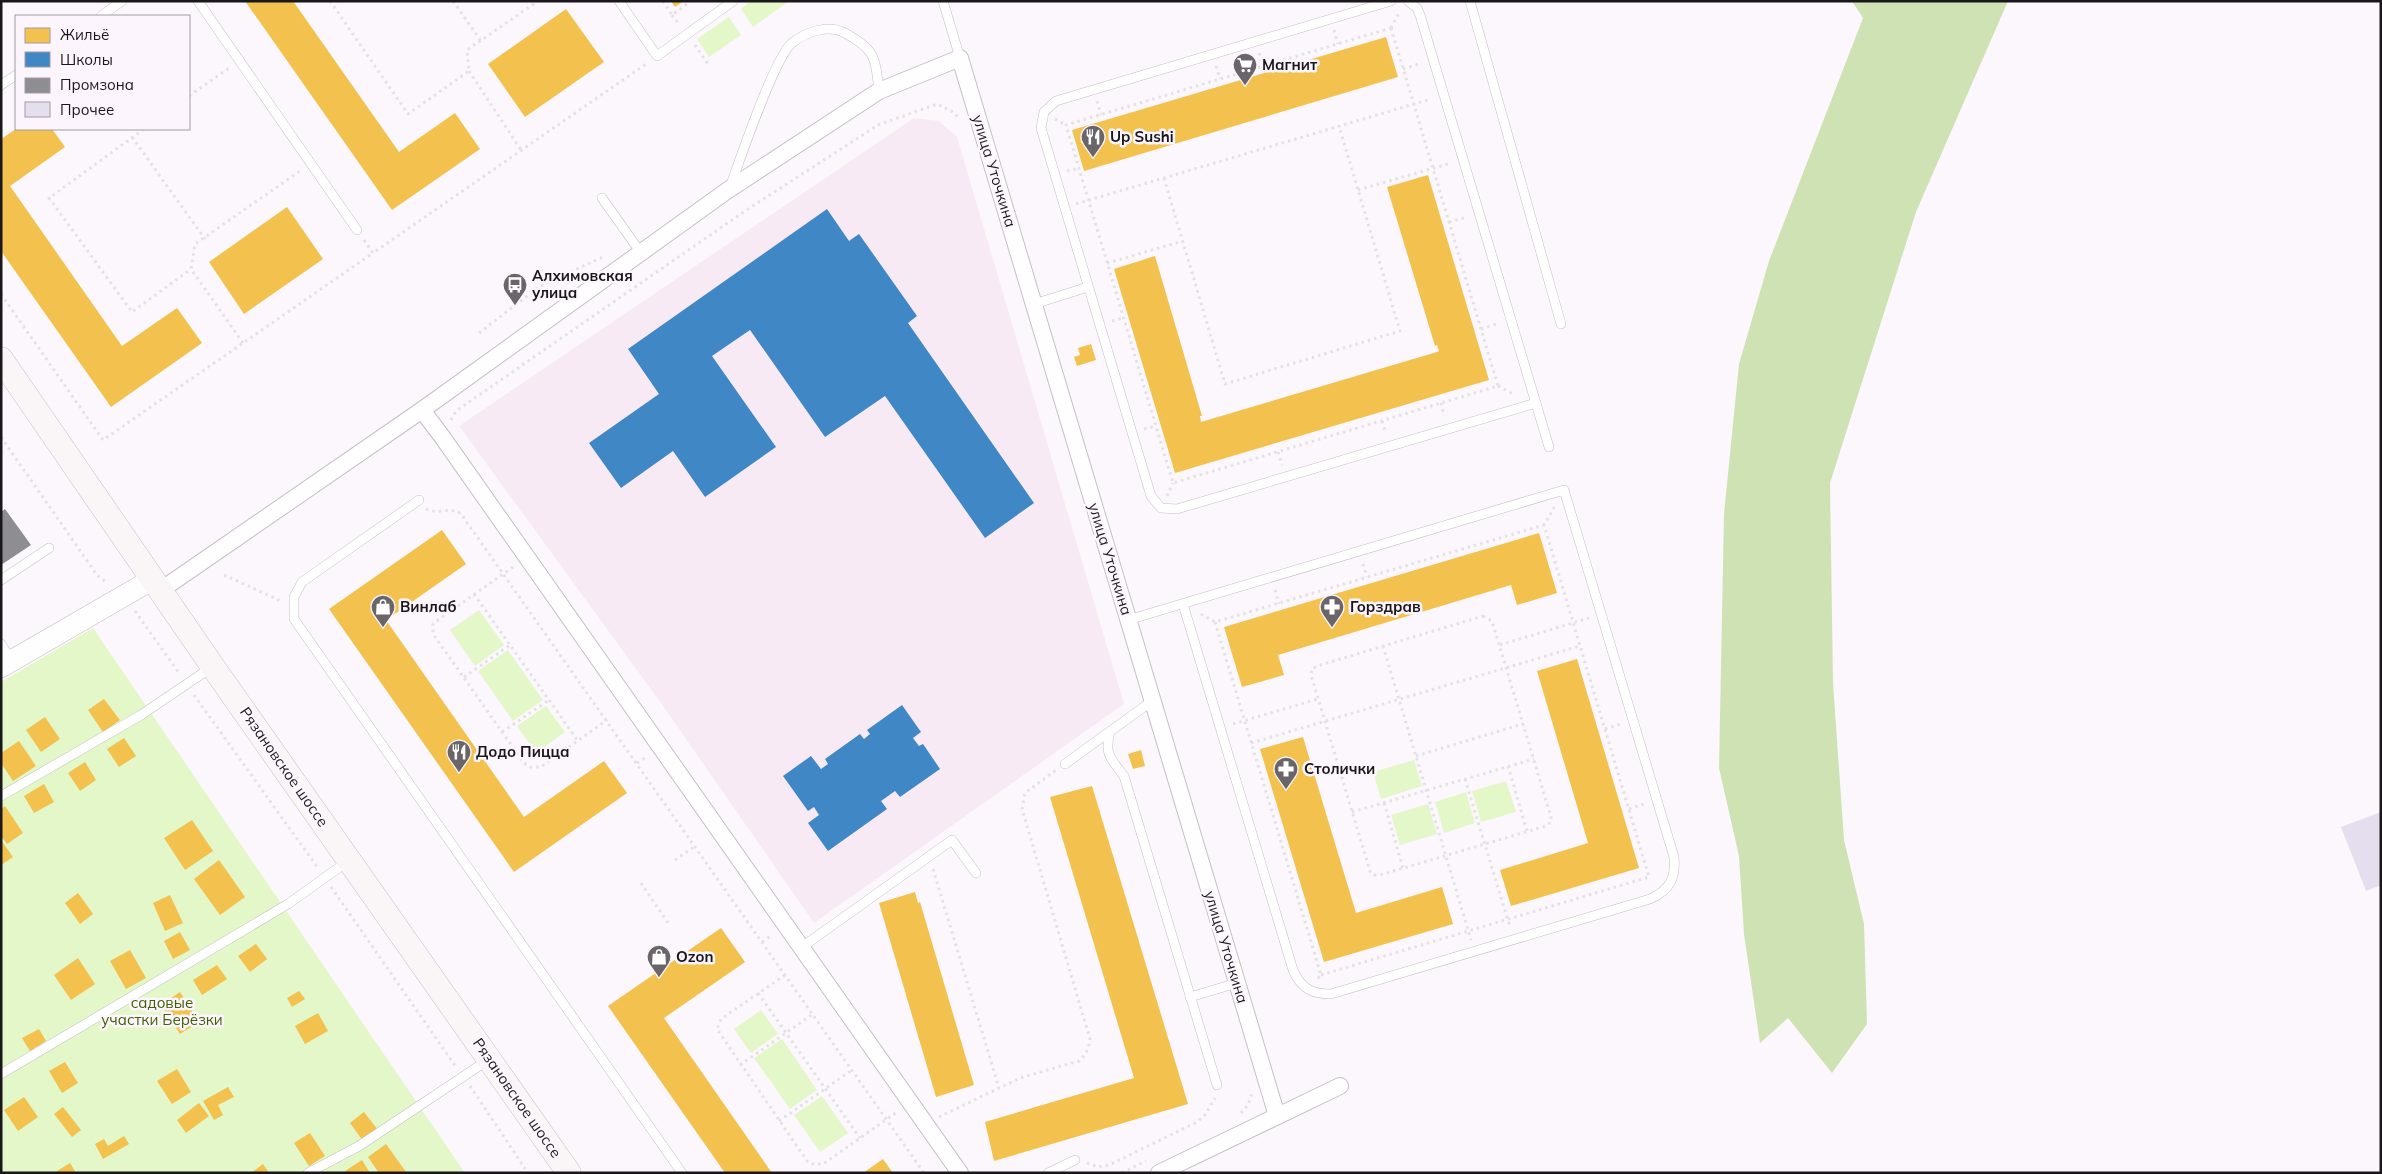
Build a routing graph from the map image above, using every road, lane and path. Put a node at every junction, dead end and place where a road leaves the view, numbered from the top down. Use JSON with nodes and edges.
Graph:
{"nodes":[{"id":1,"x":122,"y":1,"type":"edge"},
{"id":2,"x":198,"y":1,"type":"edge"},
{"id":3,"x":330,"y":1,"type":"edge"},
{"id":4,"x":453,"y":1,"type":"edge"},
{"id":5,"x":538,"y":1,"type":"edge"},
{"id":6,"x":619,"y":1,"type":"edge"},
{"id":7,"x":662,"y":1,"type":"edge"},
{"id":8,"x":691,"y":1,"type":"edge"},
{"id":9,"x":733,"y":1,"type":"edge"},
{"id":10,"x":943,"y":1,"type":"edge"},
{"id":11,"x":1391,"y":1,"type":"edge"},
{"id":12,"x":1470,"y":1,"type":"edge"},
{"id":13,"x":1405,"y":5,"type":"edge"},
{"id":14,"x":102,"y":15,"type":"edge"},
{"id":15,"x":1391,"y":28,"type":"junction"},
{"id":16,"x":481,"y":41,"type":"junction"},
{"id":17,"x":657,"y":56,"type":"junction"},
{"id":18,"x":960,"y":58,"type":"junction"},
{"id":19,"x":239,"y":60,"type":"junction"},
{"id":20,"x":1433,"y":60,"type":"junction"},
{"id":21,"x":1403,"y":69,"type":"junction"},
{"id":22,"x":469,"y":72,"type":"junction"},
{"id":23,"x":15,"y":76,"type":"edge"},
{"id":24,"x":1,"y":85,"type":"edge"},
{"id":25,"x":879,"y":91,"type":"junction"},
{"id":26,"x":190,"y":95,"type":"edge"},
{"id":27,"x":1444,"y":95,"type":"junction"},
{"id":28,"x":937,"y":104,"type":"dead end"},
{"id":29,"x":1414,"y":104,"type":"junction"},
{"id":30,"x":1339,"y":126,"type":"junction"},
{"id":31,"x":142,"y":130,"type":"edge"},
{"id":32,"x":132,"y":137,"type":"junction"},
{"id":33,"x":521,"y":151,"type":"junction"},
{"id":34,"x":1463,"y":159,"type":"junction"},
{"id":35,"x":310,"y":163,"type":"junction"},
{"id":36,"x":1433,"y":168,"type":"junction"},
{"id":37,"x":1164,"y":178,"type":"junction"},
{"id":38,"x":728,"y":190,"type":"junction"},
{"id":39,"x":1358,"y":190,"type":"junction"},
{"id":40,"x":602,"y":198,"type":"dead end"},
{"id":41,"x":1088,"y":201,"type":"junction"},
{"id":42,"x":1064,"y":208,"type":"junction"},
{"id":43,"x":357,"y":230,"type":"joint"},
{"id":44,"x":205,"y":239,"type":"junction"},
{"id":45,"x":1183,"y":241,"type":"junction"},
{"id":46,"x":373,"y":253,"type":"junction"},
{"id":47,"x":641,"y":253,"type":"junction"},
{"id":48,"x":1107,"y":264,"type":"junction"},
{"id":49,"x":191,"y":269,"type":"junction"},
{"id":50,"x":616,"y":271,"type":"junction"},
{"id":51,"x":1088,"y":287,"type":"junction"},
{"id":52,"x":630,"y":290,"type":"junction"},
{"id":53,"x":1,"y":294,"type":"edge"},
{"id":54,"x":1034,"y":304,"type":"junction"},
{"id":55,"x":1561,"y":324,"type":"dead end"},
{"id":56,"x":479,"y":333,"type":"dead end"},
{"id":57,"x":243,"y":343,"type":"junction"},
{"id":58,"x":1,"y":359,"type":"edge"},
{"id":59,"x":1536,"y":403,"type":"junction"},
{"id":60,"x":422,"y":410,"type":"junction"},
{"id":61,"x":452,"y":426,"type":"dead end"},
{"id":62,"x":1,"y":437,"type":"edge"},
{"id":63,"x":1549,"y":447,"type":"dead end"},
{"id":64,"x":1564,"y":490,"type":"junction"},
{"id":65,"x":419,"y":500,"type":"joint"},
{"id":66,"x":1544,"y":525,"type":"junction"},
{"id":67,"x":48,"y":548,"type":"dead end"},
{"id":68,"x":516,"y":565,"type":"dead end"},
{"id":69,"x":503,"y":574,"type":"junction"},
{"id":70,"x":224,"y":575,"type":"dead end"},
{"id":71,"x":1,"y":580,"type":"edge"},
{"id":72,"x":157,"y":584,"type":"junction"},
{"id":73,"x":109,"y":585,"type":"dead end"},
{"id":74,"x":474,"y":594,"type":"junction"},
{"id":75,"x":1183,"y":604,"type":"junction"},
{"id":76,"x":293,"y":606,"type":"junction"},
{"id":77,"x":134,"y":608,"type":"dead end"},
{"id":78,"x":1602,"y":615,"type":"junction"},
{"id":79,"x":1128,"y":620,"type":"junction"},
{"id":80,"x":1215,"y":622,"type":"junction"},
{"id":81,"x":1573,"y":623,"type":"junction"},
{"id":82,"x":510,"y":645,"type":"junction"},
{"id":83,"x":1500,"y":645,"type":"junction"},
{"id":84,"x":1383,"y":646,"type":"junction"},
{"id":85,"x":1580,"y":646,"type":"junction"},
{"id":86,"x":5,"y":657,"type":"edge"},
{"id":87,"x":213,"y":666,"type":"junction"},
{"id":88,"x":1506,"y":668,"type":"junction"},
{"id":89,"x":180,"y":673,"type":"dead end"},
{"id":90,"x":464,"y":677,"type":"junction"},
{"id":91,"x":194,"y":695,"type":"dead end"},
{"id":92,"x":1318,"y":698,"type":"junction"},
{"id":93,"x":549,"y":700,"type":"junction"},
{"id":94,"x":1399,"y":700,"type":"junction"},
{"id":95,"x":1152,"y":701,"type":"junction"},
{"id":96,"x":606,"y":720,"type":"junction"},
{"id":97,"x":1245,"y":720,"type":"junction"},
{"id":98,"x":1325,"y":722,"type":"junction"},
{"id":99,"x":1524,"y":724,"type":"junction"},
{"id":100,"x":502,"y":732,"type":"junction"},
{"id":101,"x":1110,"y":732,"type":"junction"},
{"id":102,"x":578,"y":741,"type":"junction"},
{"id":103,"x":1252,"y":744,"type":"junction"},
{"id":104,"x":1416,"y":756,"type":"junction"},
{"id":105,"x":1534,"y":758,"type":"junction"},
{"id":106,"x":1065,"y":764,"type":"joint"},
{"id":107,"x":1508,"y":766,"type":"junction"},
{"id":108,"x":1465,"y":779,"type":"junction"},
{"id":109,"x":1426,"y":790,"type":"junction"},
{"id":110,"x":1,"y":796,"type":"edge"},
{"id":111,"x":1384,"y":803,"type":"junction"},
{"id":112,"x":1352,"y":812,"type":"junction"},
{"id":113,"x":1527,"y":831,"type":"junction"},
{"id":114,"x":1485,"y":844,"type":"junction"},
{"id":115,"x":695,"y":846,"type":"junction"},
{"id":116,"x":930,"y":856,"type":"junction"},
{"id":117,"x":1446,"y":856,"type":"junction"},
{"id":118,"x":349,"y":860,"type":"junction"},
{"id":119,"x":675,"y":860,"type":"dead end"},
{"id":120,"x":1403,"y":868,"type":"junction"},
{"id":121,"x":976,"y":873,"type":"dead end"},
{"id":122,"x":324,"y":878,"type":"junction"},
{"id":123,"x":641,"y":884,"type":"dead end"},
{"id":124,"x":1507,"y":919,"type":"junction"},
{"id":125,"x":670,"y":926,"type":"dead end"},
{"id":126,"x":1468,"y":931,"type":"junction"},
{"id":127,"x":1514,"y":940,"type":"junction"},
{"id":128,"x":802,"y":947,"type":"junction"},
{"id":129,"x":1474,"y":951,"type":"junction"},
{"id":130,"x":785,"y":974,"type":"junction"},
{"id":131,"x":1321,"y":975,"type":"junction"},
{"id":132,"x":1237,"y":983,"type":"junction"},
{"id":133,"x":1308,"y":991,"type":"junction"},
{"id":134,"x":758,"y":993,"type":"junction"},
{"id":135,"x":1190,"y":997,"type":"junction"},
{"id":136,"x":813,"y":1014,"type":"junction"},
{"id":137,"x":786,"y":1033,"type":"junction"},
{"id":138,"x":489,"y":1059,"type":"junction"},
{"id":139,"x":740,"y":1065,"type":"junction"},
{"id":140,"x":852,"y":1070,"type":"junction"},
{"id":141,"x":1,"y":1074,"type":"edge"},
{"id":142,"x":463,"y":1077,"type":"junction"},
{"id":143,"x":1216,"y":1085,"type":"joint"},
{"id":144,"x":1252,"y":1086,"type":"dead end"},
{"id":145,"x":1340,"y":1086,"type":"dead end"},
{"id":146,"x":825,"y":1088,"type":"junction"},
{"id":147,"x":999,"y":1088,"type":"junction"},
{"id":148,"x":899,"y":1111,"type":"dead end"},
{"id":149,"x":1277,"y":1116,"type":"junction"},
{"id":150,"x":1235,"y":1119,"type":"dead end"},
{"id":151,"x":887,"y":1120,"type":"junction"},
{"id":152,"x":779,"y":1121,"type":"junction"},
{"id":153,"x":925,"y":1123,"type":"junction"},
{"id":154,"x":860,"y":1138,"type":"junction"},
{"id":155,"x":1074,"y":1160,"type":"joint"},
{"id":156,"x":308,"y":1173,"type":"edge"},
{"id":157,"x":528,"y":1173,"type":"edge"},
{"id":158,"x":569,"y":1173,"type":"edge"},
{"id":159,"x":682,"y":1173,"type":"edge"},
{"id":160,"x":924,"y":1173,"type":"edge"},
{"id":161,"x":960,"y":1173,"type":"edge"},
{"id":162,"x":1048,"y":1173,"type":"edge"},
{"id":163,"x":1159,"y":1173,"type":"edge"}],
"edges":[{"from":1,"to":14,"type":"lane"},
{"from":2,"to":19,"type":"lane"},
{"from":3,"to":22,"type":"path"},
{"from":4,"to":16,"type":"path"},
{"from":5,"to":16,"type":"path"},
{"from":6,"to":17,"type":"lane"},
{"from":7,"to":8,"type":"path"},
{"from":9,"to":17,"type":"lane"},
{"from":10,"to":18,"type":"lane","name":"улица Уточкина"},
{"from":11,"to":42,"type":"lane"},
{"from":12,"to":55,"type":"lane"},
{"from":13,"to":15,"type":"path"},
{"from":13,"to":20,"type":"lane"},
{"from":15,"to":21,"type":"path"},
{"from":15,"to":41,"type":"path"},
{"from":16,"to":22,"type":"path"},
{"from":17,"to":33,"type":"path"},
{"from":18,"to":25,"type":"street"},
{"from":18,"to":54,"type":"street","name":"улица Уточкина"},
{"from":19,"to":26,"type":"path"},
{"from":19,"to":35,"type":"lane"},
{"from":20,"to":21,"type":"path"},
{"from":20,"to":27,"type":"lane"},
{"from":21,"to":29,"type":"path"},
{"from":22,"to":33,"type":"path"},
{"from":23,"to":24,"type":"lane"},
{"from":25,"to":38,"type":"street"},
{"from":25,"to":38,"type":"lane"},
{"from":27,"to":29,"type":"path"},
{"from":27,"to":34,"type":"lane"},
{"from":28,"to":52,"type":"path"},
{"from":29,"to":30,"type":"path"},
{"from":29,"to":36,"type":"path"},
{"from":30,"to":37,"type":"path"},
{"from":30,"to":39,"type":"path"},
{"from":31,"to":32,"type":"path"},
{"from":32,"to":44,"type":"path"},
{"from":32,"to":49,"type":"path"},
{"from":33,"to":46,"type":"path"},
{"from":34,"to":36,"type":"path"},
{"from":34,"to":59,"type":"lane"},
{"from":35,"to":43,"type":"lane"},
{"from":35,"to":44,"type":"path"},
{"from":36,"to":39,"type":"path"},
{"from":36,"to":48,"type":"path"},
{"from":37,"to":41,"type":"path"},
{"from":37,"to":45,"type":"path"},
{"from":38,"to":47,"type":"street"},
{"from":39,"to":45,"type":"path"},
{"from":40,"to":47,"type":"lane"},
{"from":41,"to":42,"type":"path"},
{"from":41,"to":48,"type":"path"},
{"from":42,"to":51,"type":"lane"},
{"from":43,"to":46,"type":"path"},
{"from":44,"to":49,"type":"path"},
{"from":45,"to":48,"type":"path"},
{"from":46,"to":57,"type":"path"},
{"from":47,"to":50,"type":"street"},
{"from":49,"to":57,"type":"path"},
{"from":50,"to":52,"type":"path"},
{"from":50,"to":56,"type":"path"},
{"from":50,"to":60,"type":"street"},
{"from":51,"to":54,"type":"lane"},
{"from":51,"to":59,"type":"lane"},
{"from":52,"to":61,"type":"path"},
{"from":53,"to":57,"type":"path"},
{"from":54,"to":79,"type":"street","name":"улица Уточкина"},
{"from":58,"to":72,"type":"main road","name":"Рязановское шоссе"},
{"from":59,"to":63,"type":"lane"},
{"from":60,"to":72,"type":"street"},
{"from":60,"to":128,"type":"street"},
{"from":62,"to":73,"type":"path"},
{"from":64,"to":66,"type":"path"},
{"from":64,"to":75,"type":"lane"},
{"from":64,"to":78,"type":"lane"},
{"from":65,"to":69,"type":"path"},
{"from":65,"to":76,"type":"lane"},
{"from":66,"to":80,"type":"path"},
{"from":66,"to":81,"type":"path"},
{"from":67,"to":71,"type":"lane"},
{"from":68,"to":69,"type":"path"},
{"from":69,"to":74,"type":"path"},
{"from":69,"to":96,"type":"path"},
{"from":70,"to":76,"type":"path"},
{"from":72,"to":86,"type":"street"},
{"from":72,"to":87,"type":"main road","name":"Рязановское шоссе"},
{"from":74,"to":82,"type":"path"},
{"from":74,"to":90,"type":"path"},
{"from":75,"to":79,"type":"lane"},
{"from":75,"to":80,"type":"path"},
{"from":75,"to":133,"type":"lane"},
{"from":76,"to":159,"type":"lane"},
{"from":77,"to":89,"type":"path"},
{"from":78,"to":81,"type":"path"},
{"from":78,"to":127,"type":"lane"},
{"from":79,"to":95,"type":"street","name":"улица Уточкина"},
{"from":80,"to":97,"type":"path"},
{"from":81,"to":83,"type":"path"},
{"from":81,"to":85,"type":"path"},
{"from":82,"to":90,"type":"path"},
{"from":82,"to":93,"type":"path"},
{"from":83,"to":84,"type":"path"},
{"from":83,"to":88,"type":"path"},
{"from":84,"to":92,"type":"path"},
{"from":84,"to":94,"type":"path"},
{"from":85,"to":88,"type":"path"},
{"from":85,"to":124,"type":"path"},
{"from":87,"to":110,"type":"lane"},
{"from":87,"to":118,"type":"main road","name":"Рязановское шоссе"},
{"from":88,"to":94,"type":"path"},
{"from":88,"to":99,"type":"path"},
{"from":90,"to":100,"type":"path"},
{"from":91,"to":122,"type":"path"},
{"from":92,"to":97,"type":"path"},
{"from":92,"to":98,"type":"path"},
{"from":93,"to":100,"type":"path"},
{"from":93,"to":102,"type":"path"},
{"from":94,"to":98,"type":"path"},
{"from":94,"to":104,"type":"path"},
{"from":95,"to":101,"type":"lane"},
{"from":95,"to":132,"type":"street","name":"улица Уточкина"},
{"from":96,"to":102,"type":"path"},
{"from":96,"to":115,"type":"path"},
{"from":97,"to":103,"type":"path"},
{"from":98,"to":103,"type":"path"},
{"from":98,"to":112,"type":"path"},
{"from":99,"to":104,"type":"path"},
{"from":99,"to":105,"type":"path"},
{"from":100,"to":102,"type":"path"},
{"from":101,"to":106,"type":"lane"},
{"from":101,"to":135,"type":"lane"},
{"from":103,"to":131,"type":"path"},
{"from":104,"to":109,"type":"path"},
{"from":105,"to":107,"type":"path"},
{"from":105,"to":113,"type":"path"},
{"from":106,"to":147,"type":"path"},
{"from":107,"to":108,"type":"path"},
{"from":107,"to":113,"type":"path"},
{"from":108,"to":109,"type":"path"},
{"from":108,"to":114,"type":"path"},
{"from":109,"to":111,"type":"path"},
{"from":109,"to":117,"type":"path"},
{"from":111,"to":112,"type":"path"},
{"from":111,"to":120,"type":"path"},
{"from":112,"to":120,"type":"path"},
{"from":113,"to":114,"type":"path"},
{"from":114,"to":117,"type":"path"},
{"from":114,"to":124,"type":"path"},
{"from":115,"to":119,"type":"path"},
{"from":115,"to":130,"type":"path"},
{"from":116,"to":121,"type":"lane"},
{"from":116,"to":128,"type":"lane"},
{"from":116,"to":147,"type":"path"},
{"from":117,"to":120,"type":"path"},
{"from":117,"to":126,"type":"path"},
{"from":118,"to":122,"type":"lane"},
{"from":118,"to":138,"type":"main road","name":"Рязановское шоссе"},
{"from":122,"to":141,"type":"lane"},
{"from":122,"to":142,"type":"path"},
{"from":123,"to":125,"type":"path"},
{"from":124,"to":126,"type":"path"},
{"from":124,"to":127,"type":"path"},
{"from":126,"to":129,"type":"path"},
{"from":126,"to":131,"type":"path"},
{"from":127,"to":129,"type":"lane"},
{"from":128,"to":153,"type":"street"},
{"from":129,"to":133,"type":"lane"},
{"from":130,"to":134,"type":"path"},
{"from":130,"to":136,"type":"path"},
{"from":131,"to":133,"type":"path"},
{"from":132,"to":135,"type":"lane"},
{"from":132,"to":149,"type":"street","name":"улица Уточкина"},
{"from":134,"to":137,"type":"path"},
{"from":134,"to":139,"type":"path"},
{"from":135,"to":143,"type":"lane"},
{"from":136,"to":137,"type":"path"},
{"from":136,"to":140,"type":"path"},
{"from":137,"to":139,"type":"path"},
{"from":137,"to":146,"type":"path"},
{"from":138,"to":142,"type":"lane"},
{"from":138,"to":158,"type":"main road","name":"Рязановское шоссе"},
{"from":139,"to":152,"type":"path"},
{"from":140,"to":146,"type":"path"},
{"from":140,"to":151,"type":"path"},
{"from":142,"to":156,"type":"lane"},
{"from":142,"to":157,"type":"path"},
{"from":143,"to":155,"type":"path"},
{"from":144,"to":150,"type":"path"},
{"from":145,"to":149,"type":"street"},
{"from":146,"to":152,"type":"path"},
{"from":146,"to":154,"type":"path"},
{"from":147,"to":153,"type":"path"},
{"from":148,"to":151,"type":"path"},
{"from":149,"to":163,"type":"street"},
{"from":151,"to":154,"type":"path"},
{"from":151,"to":160,"type":"path"},
{"from":152,"to":154,"type":"path"},
{"from":153,"to":161,"type":"street"},
{"from":155,"to":162,"type":"lane"}]}
